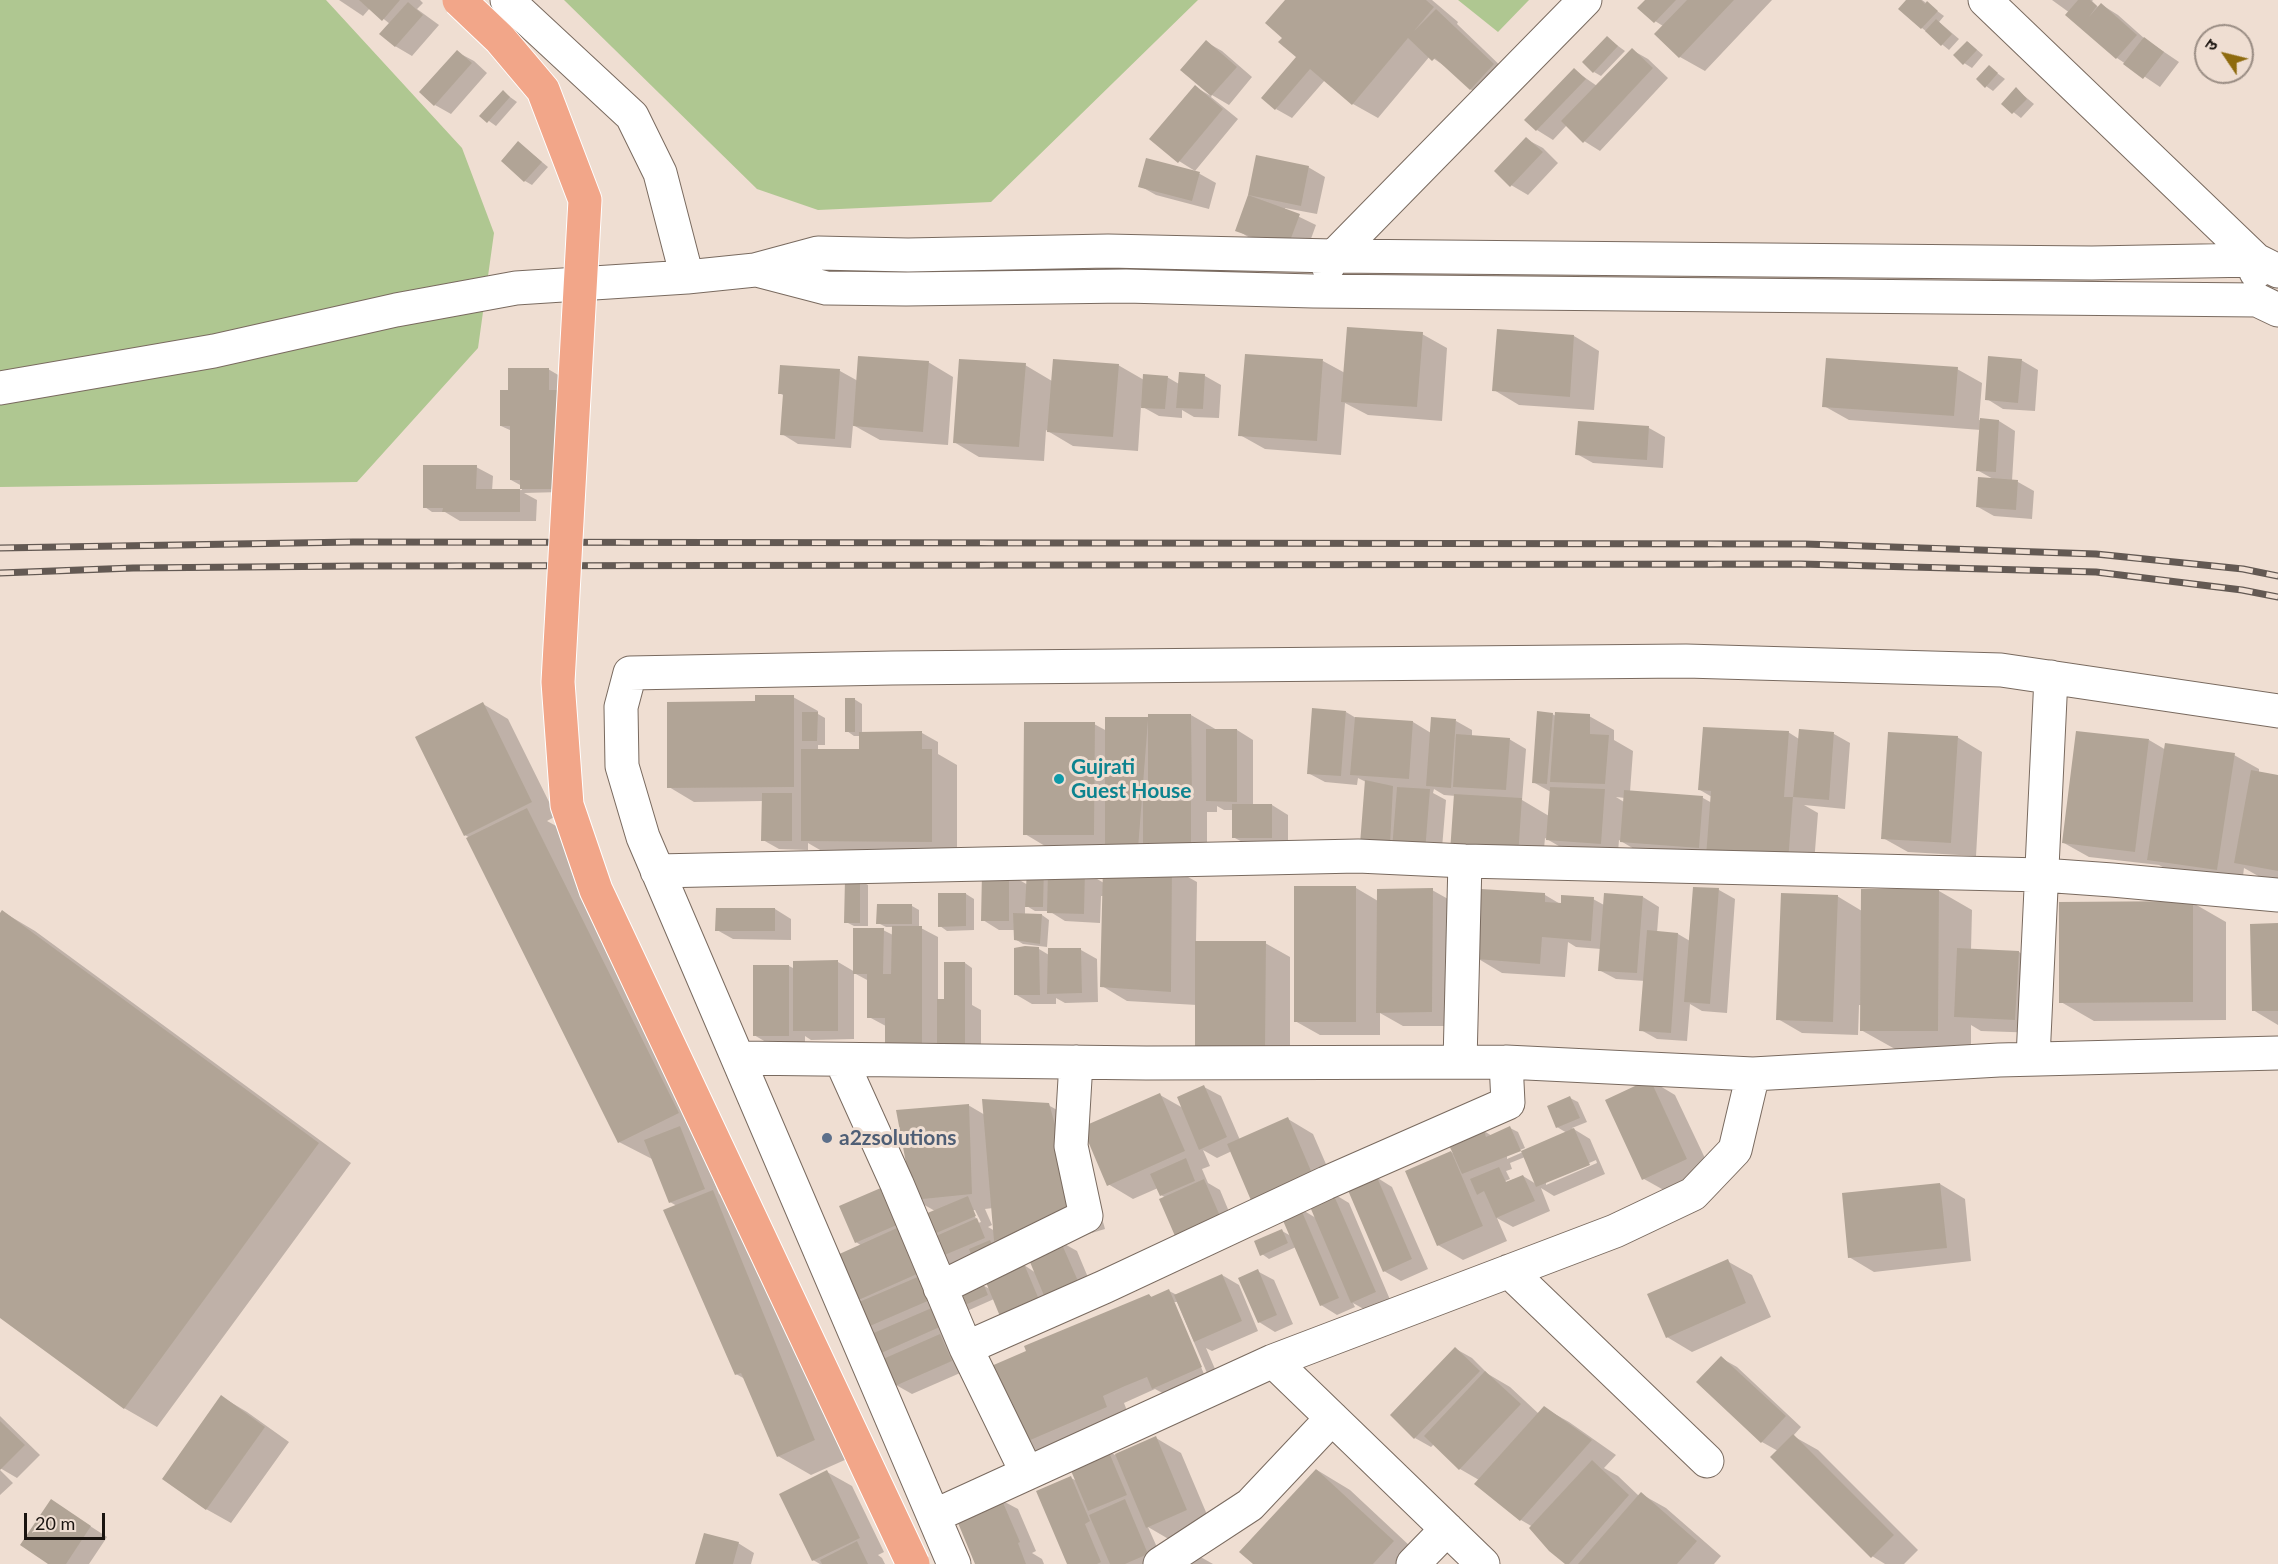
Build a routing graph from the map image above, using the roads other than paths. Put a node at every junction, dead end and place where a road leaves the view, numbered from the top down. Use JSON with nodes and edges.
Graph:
{"nodes":[{"id":1,"x":459,"y":0,"type":"edge"},
{"id":2,"x":507,"y":0,"type":"edge"},
{"id":3,"x":1585,"y":0,"type":"edge"},
{"id":4,"x":1985,"y":0,"type":"edge"},
{"id":5,"x":1334,"y":256,"type":"junction"},
{"id":6,"x":2267,"y":265,"type":"edge"},
{"id":7,"x":755,"y":270,"type":"junction"},
{"id":8,"x":687,"y":277,"type":"junction"},
{"id":9,"x":1313,"y":291,"type":"junction"},
{"id":10,"x":2267,"y":305,"type":"edge"},
{"id":11,"x":0,"y":387,"type":"edge"},
{"id":12,"x":2051,"y":677,"type":"junction"},
{"id":13,"x":2278,"y":711,"type":"edge"},
{"id":14,"x":1465,"y":861,"type":"junction"},
{"id":15,"x":657,"y":871,"type":"junction"},
{"id":16,"x":2042,"y":875,"type":"junction"},
{"id":17,"x":2278,"y":895,"type":"edge"},
{"id":18,"x":2278,"y":1053,"type":"edge"},
{"id":19,"x":738,"y":1058,"type":"junction"},
{"id":20,"x":2033,"y":1058,"type":"junction"},
{"id":21,"x":841,"y":1060,"type":"junction"},
{"id":22,"x":1076,"y":1062,"type":"junction"},
{"id":23,"x":1460,"y":1062,"type":"junction"},
{"id":24,"x":1506,"y":1062,"type":"junction"},
{"id":25,"x":1753,"y":1074,"type":"junction"},
{"id":26,"x":1509,"y":1271,"type":"junction"},
{"id":27,"x":940,"y":1288,"type":"junction"},
{"id":28,"x":966,"y":1348,"type":"junction"},
{"id":29,"x":1273,"y":1361,"type":"junction"},
{"id":30,"x":1332,"y":1418,"type":"junction"},
{"id":31,"x":1707,"y":1461,"type":"dead end"},
{"id":32,"x":1027,"y":1473,"type":"junction"},
{"id":33,"x":933,"y":1516,"type":"junction"},
{"id":34,"x":1447,"y":1529,"type":"junction"},
{"id":35,"x":913,"y":1564,"type":"edge"},
{"id":36,"x":954,"y":1564,"type":"edge"},
{"id":37,"x":1160,"y":1564,"type":"edge"},
{"id":38,"x":1413,"y":1564,"type":"edge"},
{"id":39,"x":1483,"y":1564,"type":"edge"}],
"edges":[{"from":1,"to":35,"type":"main road","bridge":true},
{"from":2,"to":8,"type":"street"},
{"from":3,"to":5,"type":"street"},
{"from":4,"to":6,"type":"street"},
{"from":5,"to":6,"type":"street"},
{"from":5,"to":7,"type":"street"},
{"from":5,"to":9,"type":"street"},
{"from":6,"to":10,"type":"street"},
{"from":7,"to":8,"type":"street"},
{"from":7,"to":9,"type":"street"},
{"from":8,"to":11,"type":"street"},
{"from":9,"to":10,"type":"street"},
{"from":12,"to":13,"type":"street"},
{"from":12,"to":15,"type":"street"},
{"from":12,"to":16,"type":"street"},
{"from":14,"to":15,"type":"street"},
{"from":14,"to":16,"type":"street"},
{"from":14,"to":23,"type":"street"},
{"from":15,"to":19,"type":"street"},
{"from":16,"to":17,"type":"street"},
{"from":16,"to":20,"type":"street"},
{"from":18,"to":20,"type":"street"},
{"from":19,"to":21,"type":"street"},
{"from":19,"to":33,"type":"street"},
{"from":20,"to":25,"type":"street"},
{"from":21,"to":22,"type":"street"},
{"from":21,"to":27,"type":"street"},
{"from":22,"to":23,"type":"street"},
{"from":22,"to":27,"type":"street"},
{"from":23,"to":24,"type":"street"},
{"from":24,"to":25,"type":"street"},
{"from":24,"to":28,"type":"street"},
{"from":25,"to":26,"type":"street"},
{"from":26,"to":29,"type":"street"},
{"from":26,"to":31,"type":"street"},
{"from":27,"to":28,"type":"street"},
{"from":28,"to":32,"type":"street"},
{"from":29,"to":30,"type":"street"},
{"from":29,"to":32,"type":"street"},
{"from":30,"to":34,"type":"street"},
{"from":30,"to":37,"type":"street"},
{"from":32,"to":33,"type":"street"},
{"from":33,"to":36,"type":"street"},
{"from":34,"to":38,"type":"street"},
{"from":34,"to":39,"type":"street"}]}
